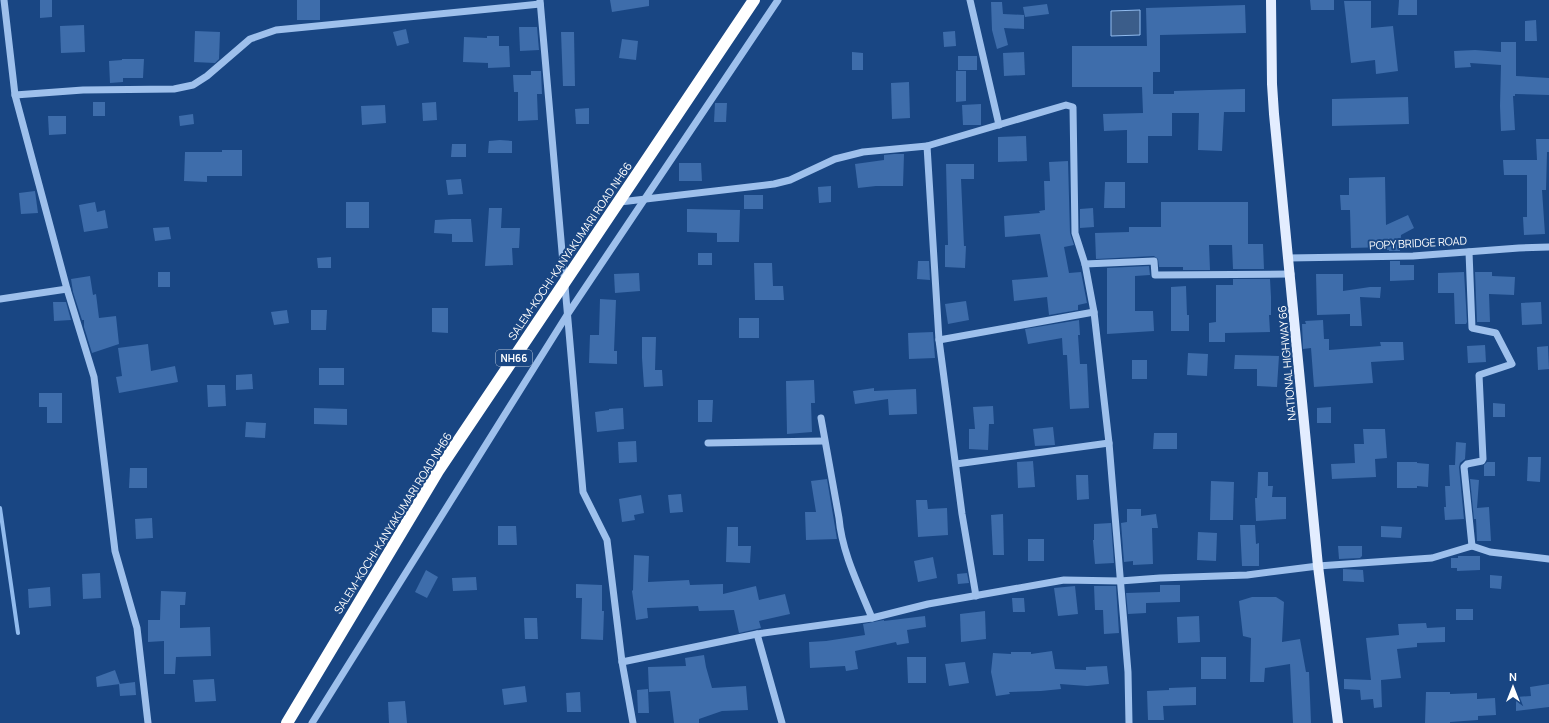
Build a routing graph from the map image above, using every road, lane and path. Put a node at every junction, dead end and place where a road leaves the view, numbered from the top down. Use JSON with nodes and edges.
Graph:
{"nodes":[{"id":1,"x":4,"y":0,"type":"edge"},
{"id":2,"x":754,"y":0,"type":"edge"},
{"id":3,"x":778,"y":0,"type":"edge"},
{"id":4,"x":970,"y":0,"type":"edge"},
{"id":5,"x":1271,"y":0,"type":"edge"},
{"id":6,"x":540,"y":2,"type":"edge"},
{"id":7,"x":15,"y":95,"type":"junction"},
{"id":8,"x":999,"y":125,"type":"junction"},
{"id":9,"x":927,"y":146,"type":"junction"},
{"id":10,"x":645,"y":198,"type":"junction"},
{"id":11,"x":620,"y":202,"type":"junction"},
{"id":12,"x":1549,"y":247,"type":"edge"},
{"id":13,"x":1469,"y":252,"type":"junction"},
{"id":14,"x":1288,"y":258,"type":"junction"},
{"id":15,"x":1085,"y":264,"type":"junction"},
{"id":16,"x":1291,"y":274,"type":"junction"},
{"id":17,"x":564,"y":283,"type":"junction"},
{"id":18,"x":67,"y":289,"type":"junction"},
{"id":19,"x":0,"y":299,"type":"edge"},
{"id":20,"x":1094,"y":312,"type":"junction"},
{"id":21,"x":567,"y":315,"type":"junction"},
{"id":22,"x":939,"y":340,"type":"junction"},
{"id":23,"x":821,"y":418,"type":"dead end"},
{"id":24,"x":824,"y":441,"type":"junction"},
{"id":25,"x":708,"y":443,"type":"dead end"},
{"id":26,"x":1109,"y":443,"type":"junction"},
{"id":27,"x":956,"y":464,"type":"junction"},
{"id":28,"x":1472,"y":546,"type":"junction"},
{"id":29,"x":1549,"y":559,"type":"edge"},
{"id":30,"x":1549,"y":564,"type":"edge"},
{"id":31,"x":1318,"y":566,"type":"junction"},
{"id":32,"x":1120,"y":581,"type":"junction"},
{"id":33,"x":976,"y":596,"type":"junction"},
{"id":34,"x":872,"y":618,"type":"junction"},
{"id":35,"x":757,"y":634,"type":"junction"},
{"id":36,"x":622,"y":662,"type":"junction"},
{"id":37,"x":148,"y":723,"type":"edge"},
{"id":38,"x":287,"y":723,"type":"edge"},
{"id":39,"x":312,"y":723,"type":"edge"},
{"id":40,"x":633,"y":723,"type":"edge"},
{"id":41,"x":782,"y":723,"type":"edge"},
{"id":42,"x":1129,"y":723,"type":"edge"},
{"id":43,"x":1338,"y":723,"type":"edge"}],
"edges":[{"from":1,"to":7,"type":"street"},
{"from":2,"to":11,"type":"highway","name":"SALEM-KOCHI-KANYAKUMARI ROAD NH66","number":"NH66"},
{"from":3,"to":10,"type":"street"},
{"from":4,"to":8,"type":"street"},
{"from":5,"to":14,"type":"main road","name":"NATIONAL HIGHWAY 66"},
{"from":6,"to":7,"type":"street"},
{"from":6,"to":17,"type":"street"},
{"from":7,"to":18,"type":"street"},
{"from":8,"to":9,"type":"street"},
{"from":8,"to":15,"type":"street"},
{"from":9,"to":10,"type":"street"},
{"from":9,"to":22,"type":"street"},
{"from":10,"to":11,"type":"street"},
{"from":10,"to":21,"type":"street"},
{"from":11,"to":17,"type":"highway","name":"SALEM-KOCHI-KANYAKUMARI ROAD NH66","number":"NH66"},
{"from":12,"to":13,"type":"street","name":"POPY BRIDGE ROAD"},
{"from":13,"to":14,"type":"street","name":"POPY BRIDGE ROAD"},
{"from":13,"to":28,"type":"street"},
{"from":14,"to":16,"type":"main road","name":"NATIONAL HIGHWAY 66"},
{"from":15,"to":16,"type":"street"},
{"from":15,"to":20,"type":"street"},
{"from":16,"to":31,"type":"main road","name":"NATIONAL HIGHWAY 66"},
{"from":17,"to":21,"type":"street"},
{"from":17,"to":38,"type":"highway","name":"SALEM-KOCHI-KANYAKUMARI ROAD NH66","number":"NH66"},
{"from":18,"to":19,"type":"street"},
{"from":18,"to":37,"type":"street"},
{"from":20,"to":22,"type":"street"},
{"from":20,"to":26,"type":"street"},
{"from":21,"to":36,"type":"street"},
{"from":21,"to":39,"type":"street"},
{"from":22,"to":27,"type":"street"},
{"from":23,"to":24,"type":"street"},
{"from":24,"to":25,"type":"street"},
{"from":24,"to":34,"type":"street"},
{"from":26,"to":27,"type":"street"},
{"from":26,"to":32,"type":"street"},
{"from":27,"to":33,"type":"street"},
{"from":28,"to":29,"type":"street"},
{"from":28,"to":31,"type":"street"},
{"from":29,"to":30,"type":"street"},
{"from":31,"to":32,"type":"street"},
{"from":31,"to":43,"type":"main road","name":"NATIONAL HIGHWAY 66"},
{"from":32,"to":33,"type":"street"},
{"from":32,"to":42,"type":"street"},
{"from":33,"to":34,"type":"street"},
{"from":34,"to":35,"type":"street"},
{"from":35,"to":36,"type":"street"},
{"from":35,"to":41,"type":"street"},
{"from":36,"to":40,"type":"street"}]}
